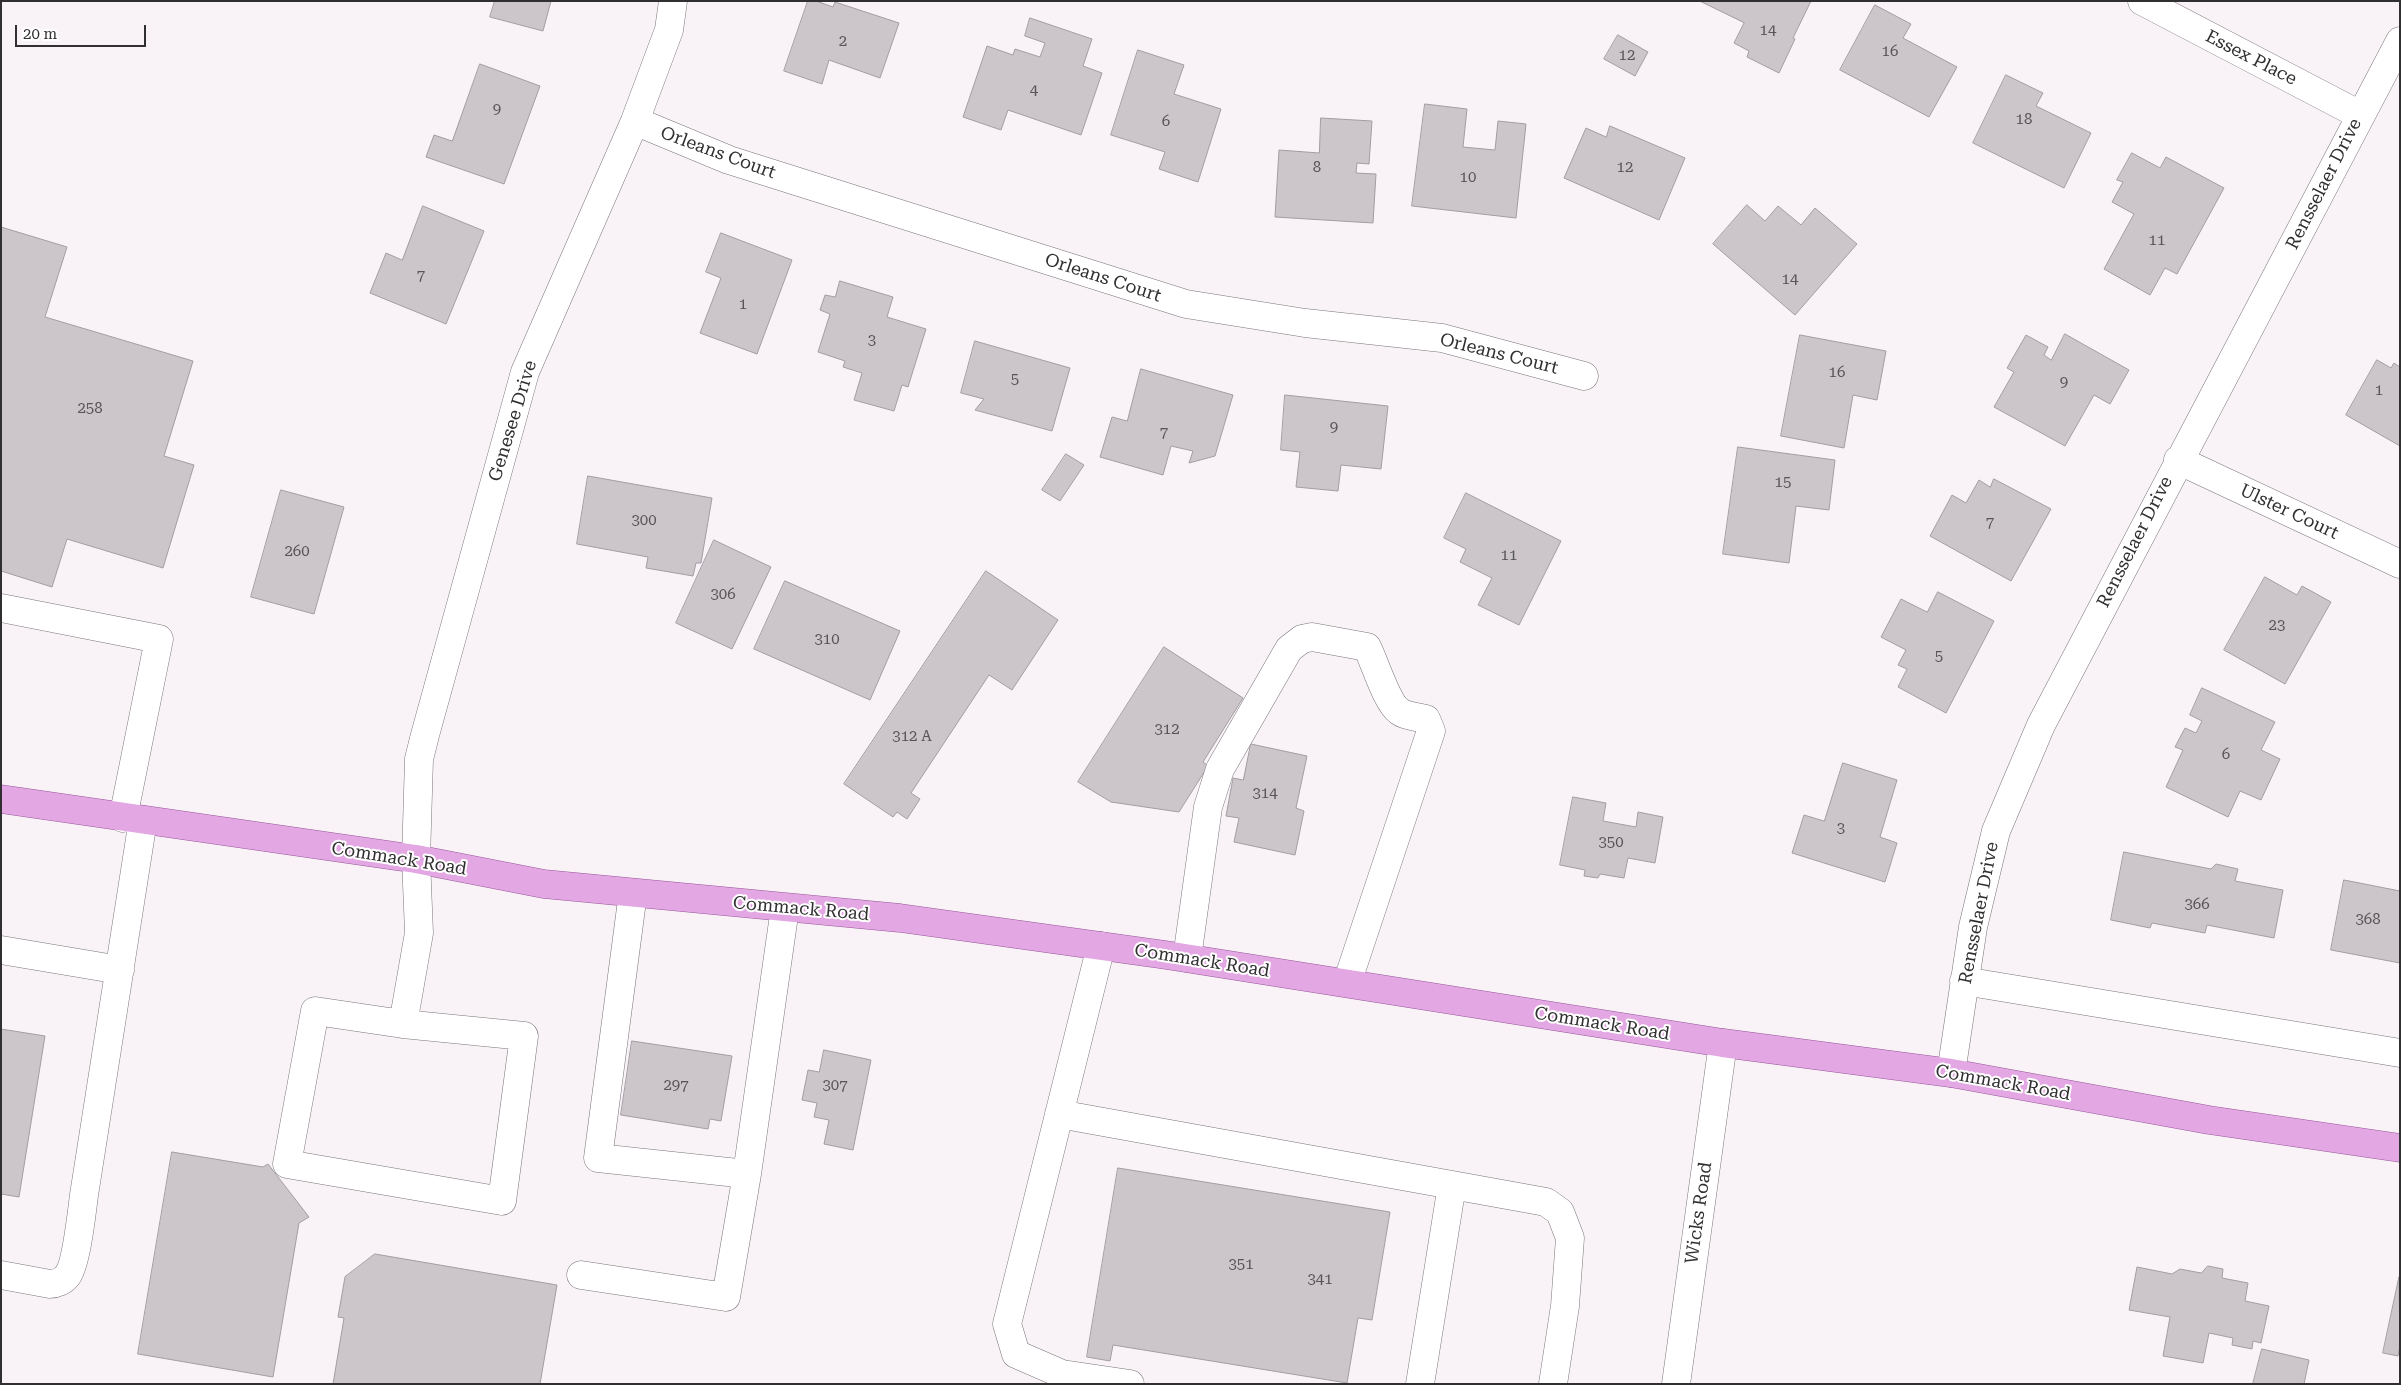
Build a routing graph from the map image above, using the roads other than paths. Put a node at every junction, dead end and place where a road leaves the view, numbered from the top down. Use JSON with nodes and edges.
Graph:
{"nodes":[{"id":1,"x":674,"y":1,"type":"edge"},
{"id":2,"x":2142,"y":1,"type":"edge"},
{"id":3,"x":2400,"y":41,"type":"edge"},
{"id":4,"x":2360,"y":115,"type":"junction"},
{"id":5,"x":635,"y":122,"type":"junction"},
{"id":6,"x":1584,"y":376,"type":"dead end"},
{"id":7,"x":2178,"y":460,"type":"junction"},
{"id":8,"x":2400,"y":564,"type":"edge"},
{"id":9,"x":1,"y":608,"type":"edge"},
{"id":10,"x":1,"y":799,"type":"edge"},
{"id":11,"x":133,"y":819,"type":"junction"},
{"id":12,"x":416,"y":859,"type":"junction"},
{"id":13,"x":633,"y":893,"type":"junction"},
{"id":14,"x":785,"y":908,"type":"junction"},
{"id":15,"x":1101,"y":946,"type":"junction"},
{"id":16,"x":1,"y":950,"type":"edge"},
{"id":17,"x":1188,"y":958,"type":"junction"},
{"id":18,"x":120,"y":970,"type":"junction"},
{"id":19,"x":1964,"y":981,"type":"junction"},
{"id":20,"x":1347,"y":983,"type":"junction"},
{"id":21,"x":403,"y":1024,"type":"junction"},
{"id":22,"x":1723,"y":1043,"type":"junction"},
{"id":23,"x":2400,"y":1053,"type":"edge"},
{"id":24,"x":1951,"y":1073,"type":"junction"},
{"id":25,"x":1059,"y":1114,"type":"junction"},
{"id":26,"x":2400,"y":1148,"type":"edge"},
{"id":27,"x":747,"y":1174,"type":"junction"},
{"id":28,"x":1452,"y":1185,"type":"junction"},
{"id":29,"x":1,"y":1275,"type":"edge"},
{"id":30,"x":581,"y":1275,"type":"dead end"},
{"id":31,"x":1130,"y":1384,"type":"edge"},
{"id":32,"x":1420,"y":1384,"type":"edge"},
{"id":33,"x":1553,"y":1384,"type":"edge"},
{"id":34,"x":1676,"y":1384,"type":"edge"}],
"edges":[{"from":1,"to":5,"type":"street","name":"Genesee Drive"},
{"from":2,"to":4,"type":"street","name":"Essex Place"},
{"from":3,"to":4,"type":"street","name":"Rensselaer Drive"},
{"from":4,"to":7,"type":"street","name":"Rensselaer Drive"},
{"from":5,"to":6,"type":"street","name":"Orleans Court"},
{"from":5,"to":12,"type":"street","name":"Genesee Drive"},
{"from":7,"to":8,"type":"street","name":"Ulster Court"},
{"from":7,"to":19,"type":"street","name":"Rensselaer Drive"},
{"from":9,"to":11,"type":"street"},
{"from":10,"to":11,"type":"main road","name":"Commack Road"},
{"from":11,"to":12,"type":"main road","name":"Commack Road"},
{"from":11,"to":18,"type":"street"},
{"from":12,"to":13,"type":"main road","name":"Commack Road"},
{"from":12,"to":21,"type":"street","name":"Genesee Drive"},
{"from":13,"to":14,"type":"main road","name":"Commack Road"},
{"from":13,"to":27,"type":"street"},
{"from":14,"to":15,"type":"main road","name":"Commack Road"},
{"from":14,"to":27,"type":"street"},
{"from":15,"to":17,"type":"main road","name":"Commack Road"},
{"from":15,"to":25,"type":"street"},
{"from":16,"to":18,"type":"street"},
{"from":17,"to":20,"type":"main road","name":"Commack Road"},
{"from":17,"to":20,"type":"street"},
{"from":18,"to":29,"type":"street"},
{"from":19,"to":23,"type":"street"},
{"from":19,"to":24,"type":"street","name":"Rensselaer Drive"},
{"from":20,"to":22,"type":"main road","name":"Commack Road"},
{"from":21,"to":21,"type":"street"},
{"from":22,"to":24,"type":"main road","name":"Commack Road"},
{"from":22,"to":34,"type":"street","name":"Wicks Road"},
{"from":24,"to":26,"type":"main road","name":"Commack Road"},
{"from":25,"to":28,"type":"street"},
{"from":25,"to":31,"type":"street"},
{"from":27,"to":30,"type":"street"},
{"from":28,"to":32,"type":"street"},
{"from":28,"to":33,"type":"street"}]}
